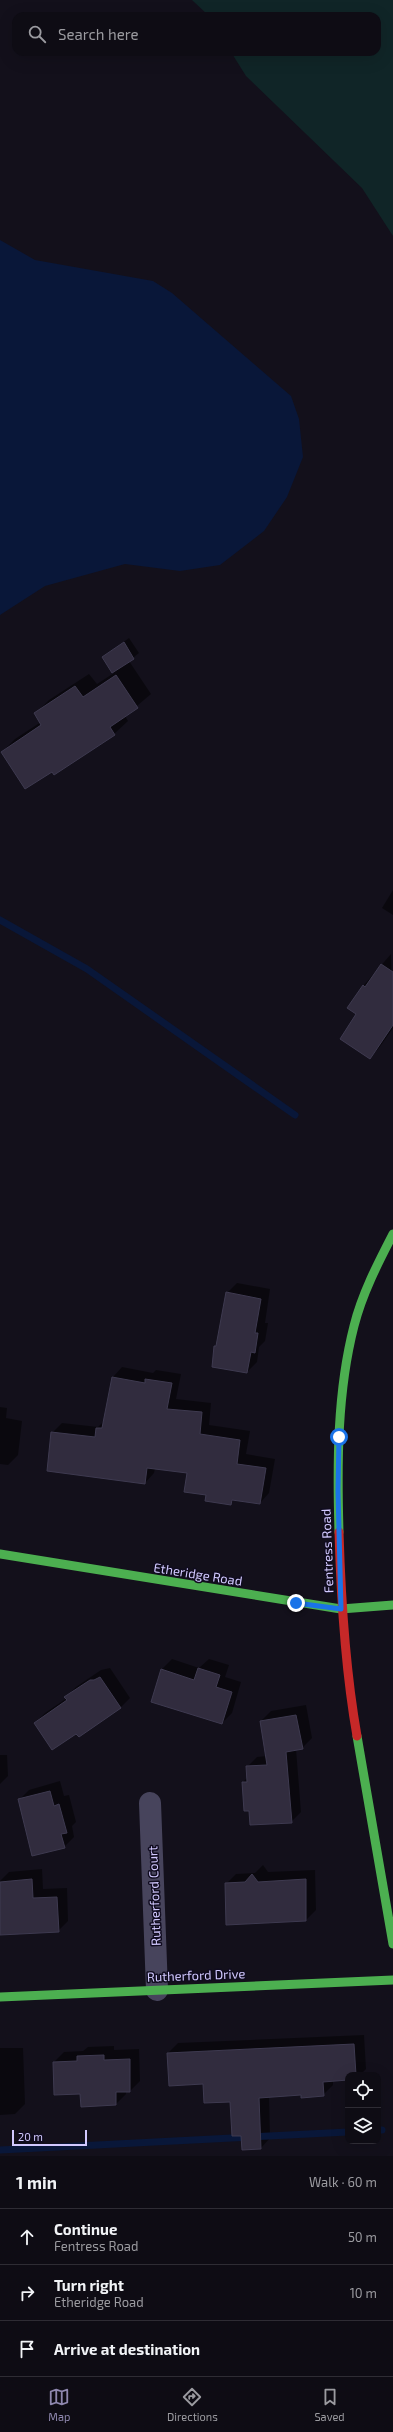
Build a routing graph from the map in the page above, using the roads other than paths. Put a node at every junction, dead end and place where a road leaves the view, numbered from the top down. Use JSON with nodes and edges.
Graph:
{"nodes":[{"id":1,"x":393,"y":1234,"type":"edge"},
{"id":2,"x":0,"y":1554,"type":"edge"},
{"id":3,"x":393,"y":1605,"type":"edge"},
{"id":4,"x":341,"y":1609,"type":"junction"},
{"id":5,"x":150,"y":1803,"type":"dead end"},
{"id":6,"x":393,"y":1944,"type":"edge"},
{"id":7,"x":393,"y":1980,"type":"edge"},
{"id":8,"x":157,"y":1990,"type":"junction"},
{"id":9,"x":0,"y":1997,"type":"edge"}],
"edges":[{"from":1,"to":4,"type":"street","name":"Fentress Road"},
{"from":2,"to":4,"type":"street","name":"Etheridge Road"},
{"from":3,"to":4,"type":"street","name":"Etheridge Road"},
{"from":4,"to":6,"type":"street","name":"Fentress Road"},
{"from":5,"to":8,"type":"street","name":"Rutherford Court"},
{"from":7,"to":8,"type":"street","name":"Rutherford Drive"},
{"from":8,"to":9,"type":"street","name":"Rutherford Drive"}]}
